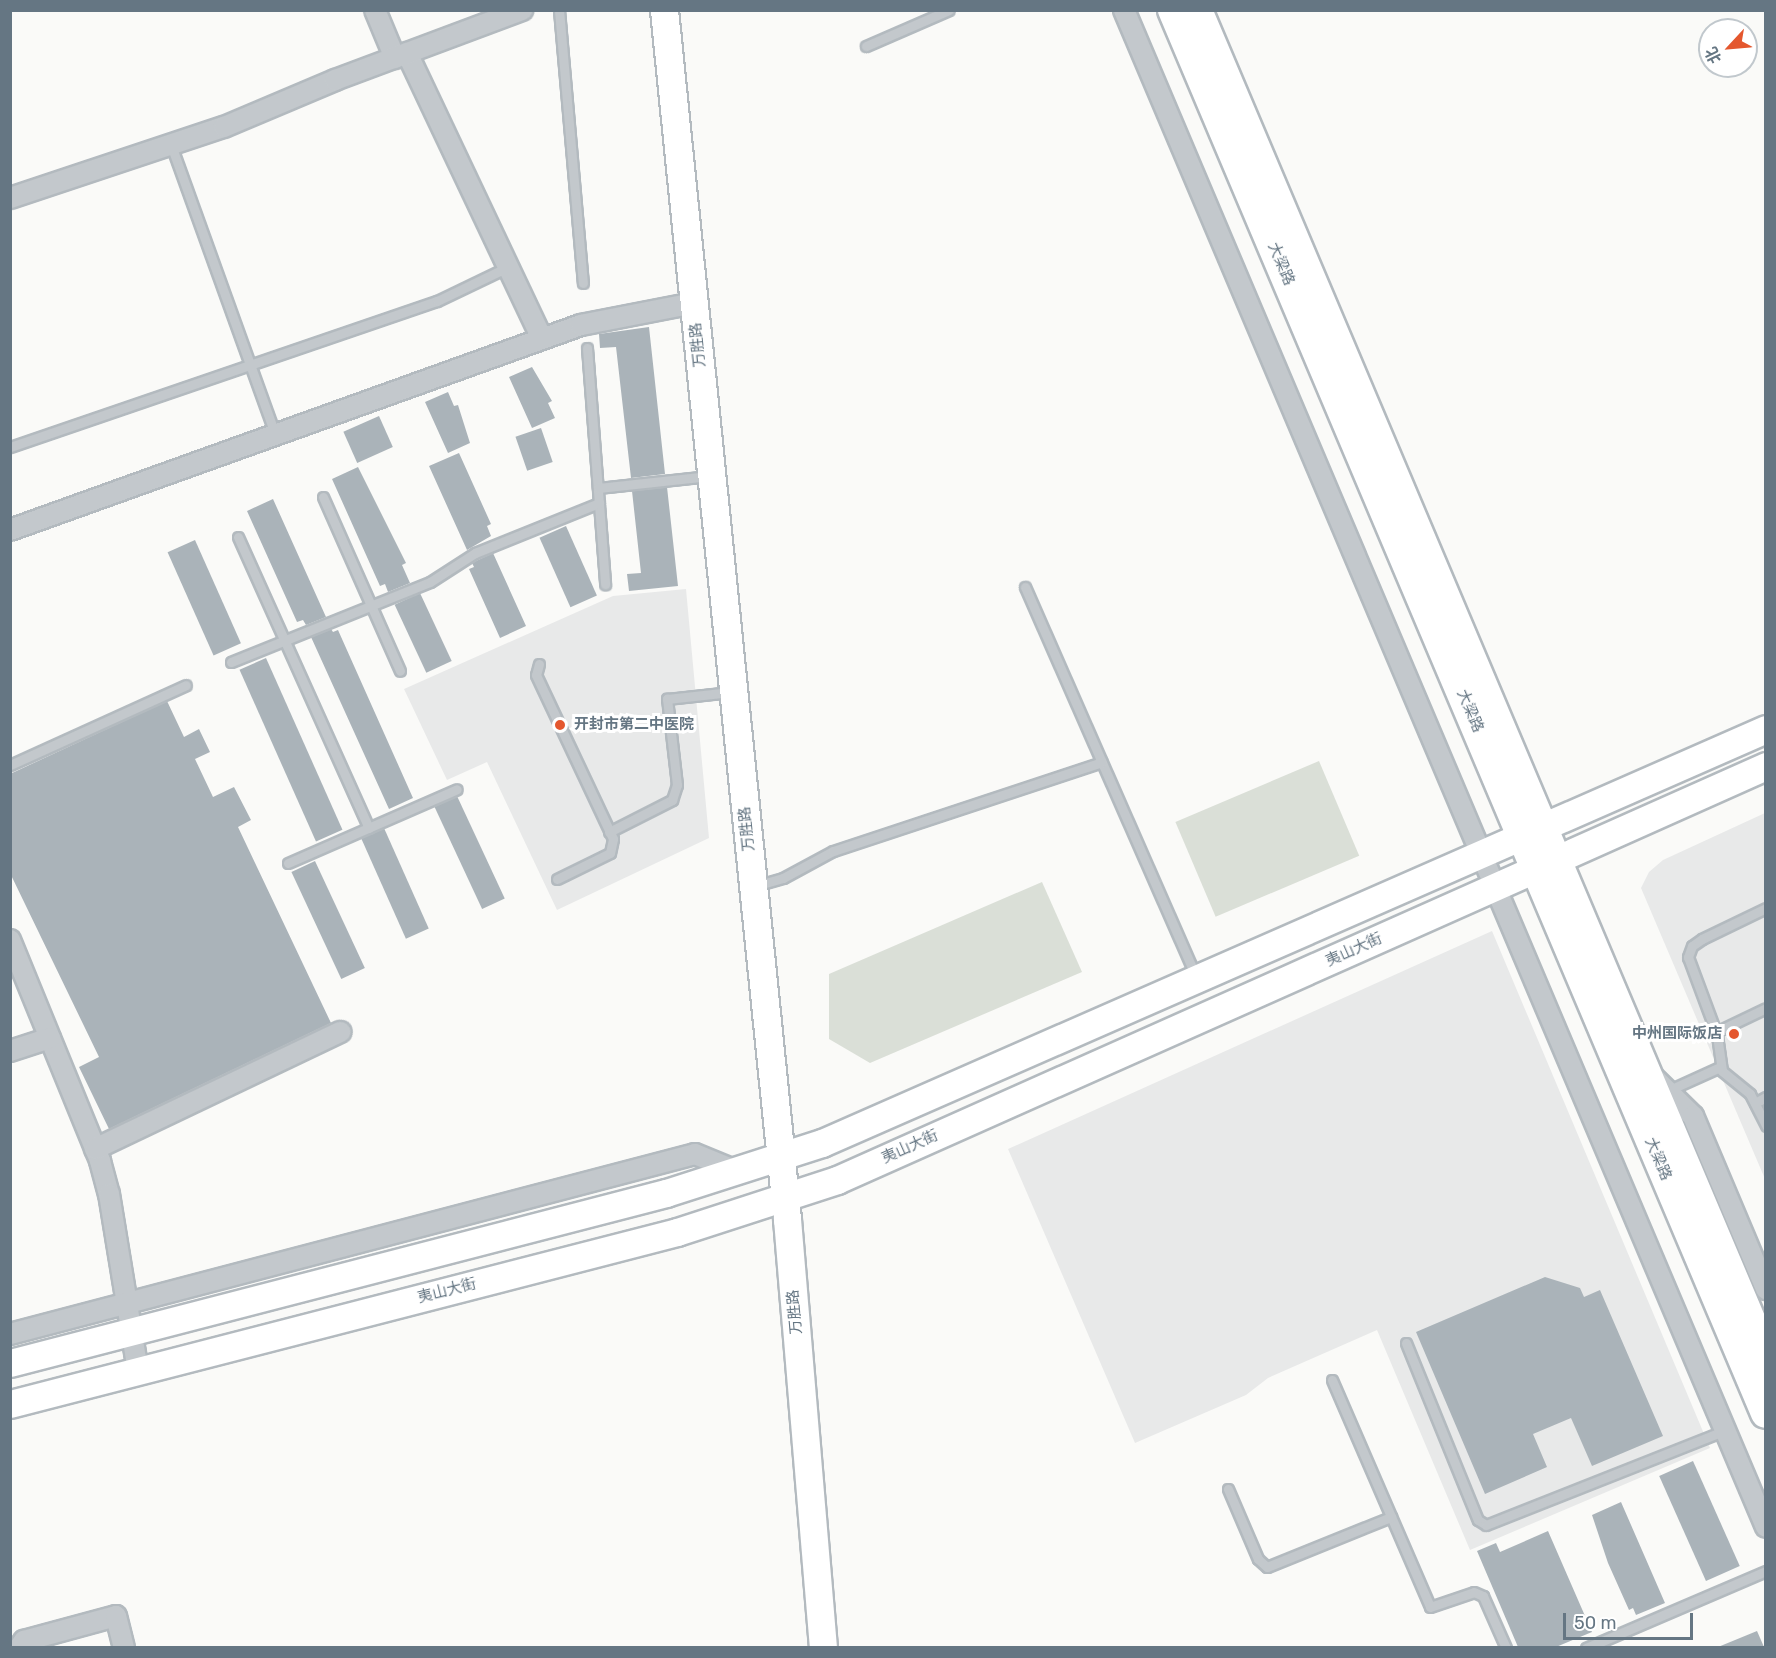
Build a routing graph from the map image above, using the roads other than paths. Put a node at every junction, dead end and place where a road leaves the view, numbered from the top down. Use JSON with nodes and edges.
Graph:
{"nodes":[{"id":1,"x":375,"y":10,"type":"edge"},
{"id":2,"x":522,"y":10,"type":"edge"},
{"id":3,"x":558,"y":10,"type":"edge"},
{"id":4,"x":664,"y":10,"type":"edge"},
{"id":5,"x":949,"y":10,"type":"edge"},
{"id":6,"x":1124,"y":10,"type":"edge"},
{"id":7,"x":1173,"y":10,"type":"edge"},
{"id":8,"x":1197,"y":10,"type":"edge"},
{"id":9,"x":866,"y":46,"type":"dead end"},
{"id":10,"x":401,"y":56,"type":"junction"},
{"id":11,"x":171,"y":146,"type":"junction"},
{"id":12,"x":10,"y":198,"type":"edge"},
{"id":13,"x":508,"y":267,"type":"junction"},
{"id":14,"x":583,"y":284,"type":"dead end"},
{"id":15,"x":694,"y":303,"type":"junction"},
{"id":16,"x":542,"y":339,"type":"junction"},
{"id":17,"x":587,"y":348,"type":"dead end"},
{"id":18,"x":251,"y":368,"type":"junction"},
{"id":19,"x":275,"y":434,"type":"junction"},
{"id":20,"x":10,"y":447,"type":"edge"},
{"id":21,"x":711,"y":475,"type":"junction"},
{"id":22,"x":598,"y":488,"type":"junction"},
{"id":23,"x":323,"y":497,"type":"dead end"},
{"id":24,"x":599,"y":503,"type":"junction"},
{"id":25,"x":10,"y":530,"type":"edge"},
{"id":26,"x":238,"y":537,"type":"dead end"},
{"id":27,"x":605,"y":584,"type":"dead end"},
{"id":28,"x":1025,"y":587,"type":"dead end"},
{"id":29,"x":371,"y":605,"type":"junction"},
{"id":30,"x":285,"y":640,"type":"junction"},
{"id":31,"x":231,"y":662,"type":"dead end"},
{"id":32,"x":539,"y":664,"type":"dead end"},
{"id":33,"x":400,"y":671,"type":"dead end"},
{"id":34,"x":186,"y":685,"type":"dead end"},
{"id":35,"x":733,"y":691,"type":"junction"},
{"id":36,"x":1766,"y":729,"type":"edge"},
{"id":37,"x":1102,"y":762,"type":"junction"},
{"id":38,"x":10,"y":765,"type":"edge"},
{"id":39,"x":1766,"y":766,"type":"edge"},
{"id":40,"x":457,"y":789,"type":"dead end"},
{"id":41,"x":369,"y":828,"type":"junction"},
{"id":42,"x":1532,"y":830,"type":"junction"},
{"id":43,"x":609,"y":832,"type":"junction"},
{"id":44,"x":1480,"y":852,"type":"junction"},
{"id":45,"x":288,"y":863,"type":"dead end"},
{"id":46,"x":1546,"y":864,"type":"junction"},
{"id":47,"x":557,"y":879,"type":"dead end"},
{"id":48,"x":753,"y":887,"type":"junction"},
{"id":49,"x":1494,"y":887,"type":"junction"},
{"id":50,"x":1766,"y":908,"type":"edge"},
{"id":51,"x":10,"y":939,"type":"edge"},
{"id":52,"x":1196,"y":976,"type":"junction"},
{"id":53,"x":1766,"y":1008,"type":"edge"},
{"id":54,"x":340,"y":1032,"type":"dead end"},
{"id":55,"x":1716,"y":1032,"type":"junction"},
{"id":56,"x":50,"y":1038,"type":"junction"},
{"id":57,"x":10,"y":1051,"type":"edge"},
{"id":58,"x":1720,"y":1067,"type":"junction"},
{"id":59,"x":1644,"y":1069,"type":"junction"},
{"id":60,"x":1667,"y":1091,"type":"junction"},
{"id":61,"x":1766,"y":1097,"type":"edge"},
{"id":62,"x":1755,"y":1102,"type":"junction"},
{"id":63,"x":1766,"y":1126,"type":"edge"},
{"id":64,"x":95,"y":1149,"type":"junction"},
{"id":65,"x":780,"y":1158,"type":"junction"},
{"id":66,"x":739,"y":1172,"type":"junction"},
{"id":67,"x":785,"y":1199,"type":"junction"},
{"id":68,"x":1766,"y":1289,"type":"edge"},
{"id":69,"x":124,"y":1303,"type":"junction"},
{"id":70,"x":129,"y":1332,"type":"junction"},
{"id":71,"x":10,"y":1334,"type":"edge"},
{"id":72,"x":1406,"y":1343,"type":"dead end"},
{"id":73,"x":1766,"y":1357,"type":"edge"},
{"id":74,"x":10,"y":1363,"type":"edge"},
{"id":75,"x":138,"y":1371,"type":"junction"},
{"id":76,"x":1332,"y":1380,"type":"dead end"},
{"id":77,"x":10,"y":1404,"type":"edge"},
{"id":78,"x":1766,"y":1413,"type":"edge"},
{"id":79,"x":1724,"y":1431,"type":"junction"},
{"id":80,"x":1228,"y":1489,"type":"dead end"},
{"id":81,"x":1391,"y":1517,"type":"junction"},
{"id":82,"x":1766,"y":1527,"type":"edge"},
{"id":83,"x":1766,"y":1571,"type":"edge"},
{"id":84,"x":19,"y":1647,"type":"edge"},
{"id":85,"x":124,"y":1647,"type":"edge"},
{"id":86,"x":823,"y":1647,"type":"edge"},
{"id":87,"x":1506,"y":1647,"type":"edge"},
{"id":88,"x":1586,"y":1647,"type":"edge"}],
"edges":[{"from":1,"to":10,"type":"street"},
{"from":2,"to":10,"type":"street"},
{"from":3,"to":14,"type":"lane"},
{"from":4,"to":15,"type":"main road","name":"万胜路"},
{"from":5,"to":9,"type":"lane"},
{"from":6,"to":44,"type":"street"},
{"from":7,"to":42,"type":"main road","name":"大梁路"},
{"from":8,"to":42,"type":"main road","name":"大梁路"},
{"from":10,"to":11,"type":"street"},
{"from":10,"to":13,"type":"street"},
{"from":11,"to":12,"type":"street"},
{"from":11,"to":18,"type":"lane"},
{"from":13,"to":16,"type":"street"},
{"from":13,"to":18,"type":"lane"},
{"from":15,"to":16,"type":"street"},
{"from":15,"to":21,"type":"main road","name":"万胜路"},
{"from":16,"to":19,"type":"street"},
{"from":17,"to":22,"type":"lane"},
{"from":18,"to":19,"type":"lane"},
{"from":18,"to":20,"type":"lane"},
{"from":19,"to":25,"type":"street"},
{"from":21,"to":22,"type":"lane"},
{"from":21,"to":35,"type":"main road","name":"万胜路"},
{"from":22,"to":24,"type":"lane"},
{"from":23,"to":29,"type":"lane"},
{"from":24,"to":27,"type":"lane"},
{"from":24,"to":29,"type":"lane"},
{"from":26,"to":30,"type":"lane"},
{"from":28,"to":37,"type":"lane"},
{"from":29,"to":30,"type":"lane"},
{"from":29,"to":33,"type":"lane"},
{"from":30,"to":31,"type":"lane"},
{"from":30,"to":41,"type":"lane"},
{"from":32,"to":43,"type":"lane"},
{"from":34,"to":38,"type":"lane"},
{"from":35,"to":43,"type":"lane"},
{"from":35,"to":48,"type":"main road","name":"万胜路"},
{"from":36,"to":42,"type":"main road"},
{"from":37,"to":48,"type":"lane"},
{"from":37,"to":52,"type":"lane"},
{"from":39,"to":46,"type":"main road","name":"夷山大街"},
{"from":40,"to":41,"type":"lane"},
{"from":41,"to":45,"type":"lane"},
{"from":42,"to":44,"type":"main road"},
{"from":42,"to":46,"type":"main road","name":"大梁路"},
{"from":43,"to":47,"type":"lane"},
{"from":44,"to":49,"type":"street"},
{"from":44,"to":52,"type":"main road"},
{"from":46,"to":49,"type":"main road","name":"夷山大街"},
{"from":46,"to":59,"type":"main road","name":"大梁路"},
{"from":46,"to":78,"type":"main road","name":"大梁路"},
{"from":48,"to":65,"type":"main road","name":"万胜路"},
{"from":49,"to":67,"type":"main road","name":"夷山大街"},
{"from":49,"to":79,"type":"street"},
{"from":50,"to":55,"type":"lane"},
{"from":51,"to":56,"type":"street"},
{"from":52,"to":65,"type":"main road"},
{"from":53,"to":55,"type":"lane"},
{"from":54,"to":64,"type":"street"},
{"from":55,"to":58,"type":"lane"},
{"from":56,"to":57,"type":"street"},
{"from":56,"to":64,"type":"street"},
{"from":58,"to":60,"type":"lane"},
{"from":58,"to":62,"type":"lane"},
{"from":59,"to":60,"type":"street"},
{"from":59,"to":73,"type":"main road","name":"大梁路"},
{"from":60,"to":68,"type":"street"},
{"from":61,"to":62,"type":"lane"},
{"from":62,"to":63,"type":"lane"},
{"from":64,"to":69,"type":"street"},
{"from":65,"to":66,"type":"main road"},
{"from":65,"to":67,"type":"main road","name":"万胜路"},
{"from":66,"to":69,"type":"street"},
{"from":66,"to":70,"type":"main road"},
{"from":67,"to":75,"type":"main road","name":"夷山大街"},
{"from":67,"to":86,"type":"main road","name":"万胜路"},
{"from":69,"to":70,"type":"street"},
{"from":69,"to":71,"type":"street"},
{"from":70,"to":74,"type":"main road"},
{"from":70,"to":75,"type":"street"},
{"from":72,"to":79,"type":"lane"},
{"from":75,"to":77,"type":"main road","name":"夷山大街"},
{"from":76,"to":81,"type":"lane"},
{"from":79,"to":82,"type":"street"},
{"from":80,"to":81,"type":"lane"},
{"from":81,"to":87,"type":"lane"},
{"from":83,"to":88,"type":"lane"},
{"from":84,"to":85,"type":"street"}]}
